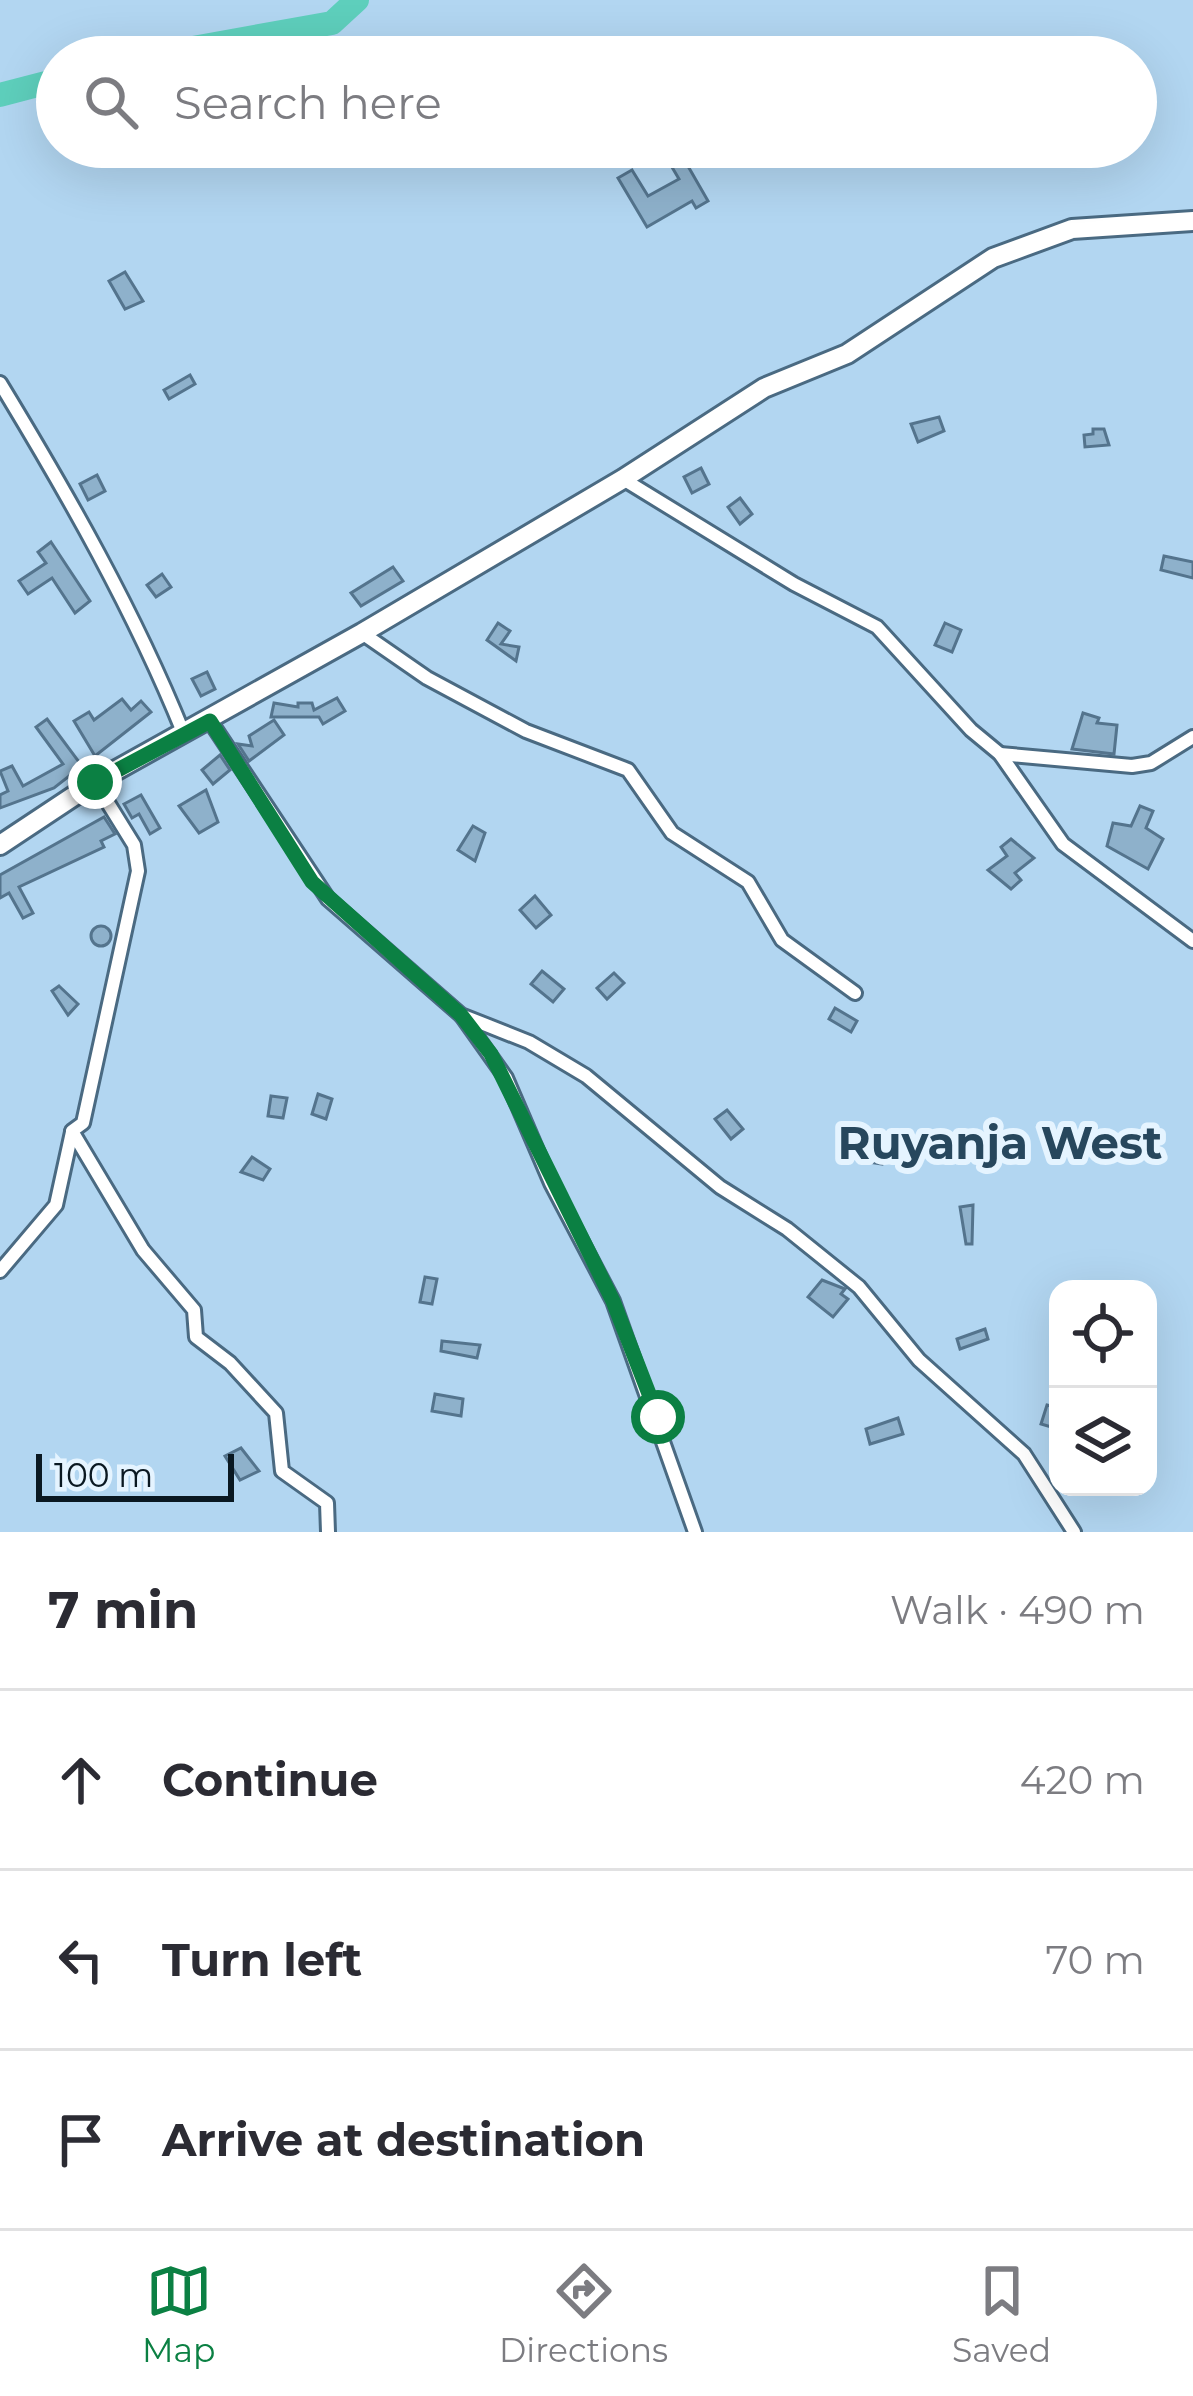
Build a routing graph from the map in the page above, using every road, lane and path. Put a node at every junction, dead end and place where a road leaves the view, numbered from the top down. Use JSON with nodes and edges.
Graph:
{"nodes":[{"id":1,"x":1193,"y":221,"type":"edge"},
{"id":2,"x":0,"y":383,"type":"edge"},
{"id":3,"x":623,"y":478,"type":"junction"},
{"id":4,"x":362,"y":634,"type":"junction"},
{"id":5,"x":210,"y":721,"type":"junction"},
{"id":6,"x":183,"y":732,"type":"junction"},
{"id":7,"x":1193,"y":737,"type":"edge"},
{"id":8,"x":1000,"y":754,"type":"junction"},
{"id":9,"x":95,"y":782,"type":"junction"},
{"id":10,"x":0,"y":845,"type":"edge"},
{"id":11,"x":1193,"y":941,"type":"edge"},
{"id":12,"x":855,"y":993,"type":"dead end"},
{"id":13,"x":461,"y":1015,"type":"junction"},
{"id":14,"x":72,"y":1130,"type":"junction"},
{"id":15,"x":0,"y":1271,"type":"edge"},
{"id":16,"x":328,"y":1532,"type":"edge"},
{"id":17,"x":695,"y":1532,"type":"edge"},
{"id":18,"x":1074,"y":1532,"type":"edge"}],
"edges":[{"from":1,"to":3,"type":"main road"},
{"from":2,"to":6,"type":"street"},
{"from":3,"to":4,"type":"main road"},
{"from":3,"to":8,"type":"street"},
{"from":4,"to":5,"type":"main road"},
{"from":4,"to":12,"type":"street"},
{"from":5,"to":6,"type":"main road"},
{"from":5,"to":13,"type":"street"},
{"from":6,"to":9,"type":"main road"},
{"from":7,"to":8,"type":"street"},
{"from":8,"to":11,"type":"street"},
{"from":9,"to":10,"type":"main road"},
{"from":9,"to":14,"type":"street"},
{"from":13,"to":17,"type":"street"},
{"from":13,"to":18,"type":"street"},
{"from":14,"to":15,"type":"street"},
{"from":14,"to":16,"type":"street"}]}
